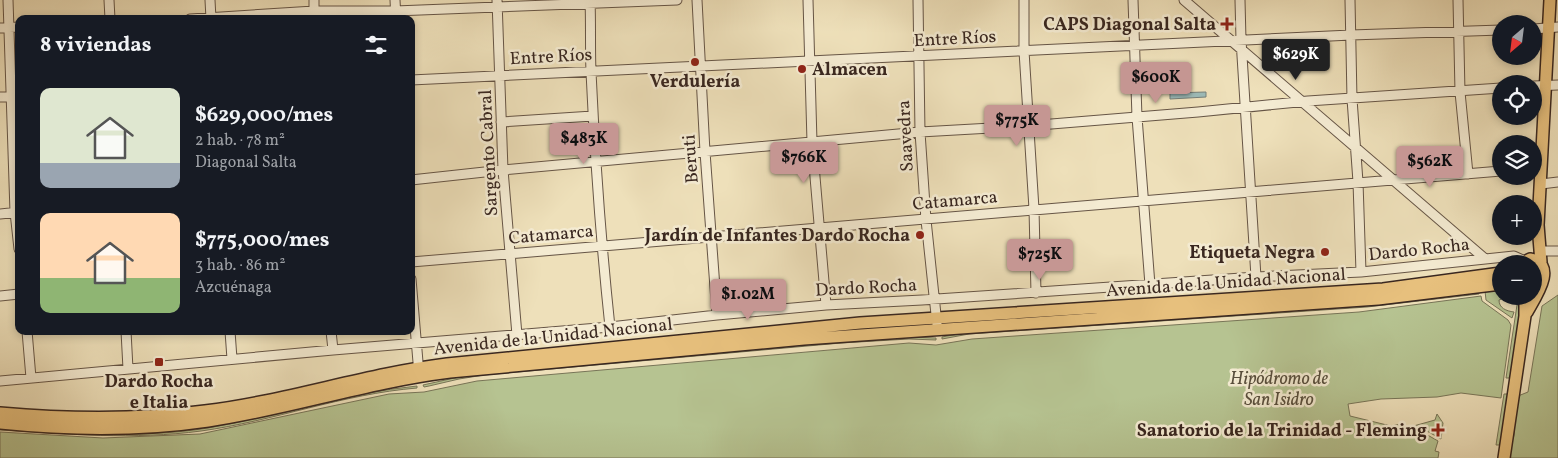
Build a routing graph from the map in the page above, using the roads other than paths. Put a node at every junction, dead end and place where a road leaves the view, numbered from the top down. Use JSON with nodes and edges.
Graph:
{"nodes":[{"id":1,"x":8,"y":0,"type":"edge"},
{"id":2,"x":109,"y":0,"type":"edge"},
{"id":3,"x":210,"y":0,"type":"edge"},
{"id":4,"x":314,"y":0,"type":"edge"},
{"id":5,"x":395,"y":0,"type":"edge"},
{"id":6,"x":677,"y":0,"type":"edge"},
{"id":7,"x":697,"y":0,"type":"edge"},
{"id":8,"x":808,"y":0,"type":"edge"},
{"id":9,"x":918,"y":0,"type":"edge"},
{"id":10,"x":1024,"y":0,"type":"edge"},
{"id":11,"x":1133,"y":0,"type":"edge"},
{"id":12,"x":1184,"y":0,"type":"edge"},
{"id":13,"x":1240,"y":0,"type":"edge"},
{"id":14,"x":1350,"y":0,"type":"edge"},
{"id":15,"x":1458,"y":0,"type":"edge"},
{"id":16,"x":1550,"y":0,"type":"edge"},
{"id":17,"x":590,"y":2,"type":"edge"},
{"id":18,"x":497,"y":3,"type":"edge"},
{"id":19,"x":110,"y":15,"type":"edge"},
{"id":20,"x":211,"y":15,"type":"edge"},
{"id":21,"x":314,"y":15,"type":"edge"},
{"id":22,"x":395,"y":15,"type":"edge"},
{"id":23,"x":4,"y":27,"type":"edge"},
{"id":24,"x":1553,"y":28,"type":"edge"},
{"id":25,"x":1492,"y":30,"type":"edge"},
{"id":26,"x":1459,"y":32,"type":"junction"},
{"id":27,"x":1351,"y":35,"type":"junction"},
{"id":28,"x":1238,"y":44,"type":"junction"},
{"id":29,"x":1134,"y":45,"type":"junction"},
{"id":30,"x":1024,"y":51,"type":"junction"},
{"id":31,"x":918,"y":56,"type":"junction"},
{"id":32,"x":809,"y":61,"type":"junction"},
{"id":33,"x":700,"y":67,"type":"junction"},
{"id":34,"x":591,"y":71,"type":"junction"},
{"id":35,"x":500,"y":75,"type":"junction"},
{"id":36,"x":1542,"y":76,"type":"edge"},
{"id":37,"x":415,"y":80,"type":"edge"},
{"id":38,"x":1542,"y":85,"type":"edge"},
{"id":39,"x":1558,"y":85,"type":"edge"},
{"id":40,"x":1492,"y":89,"type":"edge"},
{"id":41,"x":1460,"y":92,"type":"junction"},
{"id":42,"x":15,"y":96,"type":"edge"},
{"id":43,"x":0,"y":97,"type":"edge"},
{"id":44,"x":1352,"y":100,"type":"junction"},
{"id":45,"x":1302,"y":102,"type":"junction"},
{"id":46,"x":1245,"y":107,"type":"junction"},
{"id":47,"x":593,"y":116,"type":"junction"},
{"id":48,"x":1137,"y":117,"type":"junction"},
{"id":49,"x":501,"y":122,"type":"junction"},
{"id":50,"x":1027,"y":126,"type":"junction"},
{"id":51,"x":920,"y":132,"type":"junction"},
{"id":52,"x":812,"y":142,"type":"junction"},
{"id":53,"x":1356,"y":148,"type":"junction"},
{"id":54,"x":705,"y":152,"type":"junction"},
{"id":55,"x":596,"y":162,"type":"junction"},
{"id":56,"x":503,"y":170,"type":"junction"},
{"id":57,"x":1492,"y":172,"type":"edge"},
{"id":58,"x":1468,"y":174,"type":"junction"},
{"id":59,"x":415,"y":180,"type":"edge"},
{"id":60,"x":1392,"y":180,"type":"junction"},
{"id":61,"x":1358,"y":182,"type":"junction"},
{"id":62,"x":1558,"y":182,"type":"edge"},
{"id":63,"x":1542,"y":184,"type":"edge"},
{"id":64,"x":1250,"y":191,"type":"junction"},
{"id":65,"x":1142,"y":201,"type":"junction"},
{"id":66,"x":1034,"y":209,"type":"junction"},
{"id":67,"x":15,"y":212,"type":"edge"},
{"id":68,"x":0,"y":214,"type":"edge"},
{"id":69,"x":926,"y":220,"type":"junction"},
{"id":70,"x":820,"y":227,"type":"junction"},
{"id":71,"x":712,"y":236,"type":"junction"},
{"id":72,"x":1541,"y":245,"type":"edge"},
{"id":73,"x":602,"y":246,"type":"junction"},
{"id":74,"x":1558,"y":250,"type":"edge"},
{"id":75,"x":511,"y":253,"type":"junction"},
{"id":76,"x":1492,"y":257,"type":"edge"},
{"id":77,"x":1484,"y":258,"type":"junction"},
{"id":78,"x":1544,"y":261,"type":"junction"},
{"id":79,"x":415,"y":262,"type":"edge"},
{"id":80,"x":1361,"y":272,"type":"junction"},
{"id":81,"x":1492,"y":274,"type":"edge"},
{"id":82,"x":1256,"y":277,"type":"junction"},
{"id":83,"x":1150,"y":285,"type":"junction"},
{"id":84,"x":1492,"y":285,"type":"edge"},
{"id":85,"x":1543,"y":286,"type":"edge"},
{"id":86,"x":1036,"y":293,"type":"junction"},
{"id":87,"x":15,"y":294,"type":"edge"},
{"id":88,"x":0,"y":296,"type":"edge"},
{"id":89,"x":934,"y":299,"type":"junction"},
{"id":90,"x":826,"y":305,"type":"junction"},
{"id":91,"x":1525,"y":305,"type":"edge"},
{"id":92,"x":717,"y":315,"type":"junction"},
{"id":93,"x":1525,"y":316,"type":"junction"},
{"id":94,"x":415,"y":317,"type":"edge"},
{"id":95,"x":936,"y":324,"type":"junction"},
{"id":96,"x":610,"y":327,"type":"junction"},
{"id":97,"x":27,"y":335,"type":"edge"},
{"id":98,"x":126,"y":335,"type":"edge"},
{"id":99,"x":230,"y":335,"type":"edge"},
{"id":100,"x":331,"y":335,"type":"edge"},
{"id":101,"x":517,"y":335,"type":"junction"},
{"id":102,"x":418,"y":344,"type":"junction"},
{"id":103,"x":333,"y":350,"type":"junction"},
{"id":104,"x":232,"y":359,"type":"junction"},
{"id":105,"x":128,"y":369,"type":"junction"},
{"id":106,"x":419,"y":372,"type":"junction"},
{"id":107,"x":32,"y":378,"type":"junction"},
{"id":108,"x":0,"y":381,"type":"edge"},
{"id":109,"x":0,"y":413,"type":"edge"},
{"id":110,"x":0,"y":423,"type":"edge"},
{"id":111,"x":1505,"y":456,"type":"edge"}],
"edges":[{"from":1,"to":23,"type":"street"},
{"from":2,"to":19,"type":"street"},
{"from":3,"to":20,"type":"street"},
{"from":4,"to":21,"type":"street"},
{"from":5,"to":22,"type":"street"},
{"from":6,"to":17,"type":"street"},
{"from":7,"to":33,"type":"street","name":"Beruti"},
{"from":8,"to":32,"type":"street"},
{"from":9,"to":31,"type":"street","name":"Saavedra"},
{"from":10,"to":30,"type":"street"},
{"from":11,"to":29,"type":"street"},
{"from":12,"to":28,"type":"street"},
{"from":13,"to":28,"type":"street"},
{"from":14,"to":27,"type":"street"},
{"from":15,"to":26,"type":"street"},
{"from":16,"to":24,"type":"main road"},
{"from":17,"to":18,"type":"street"},
{"from":17,"to":34,"type":"street"},
{"from":18,"to":22,"type":"street"},
{"from":18,"to":35,"type":"street","name":"Sargento Cabral"},
{"from":21,"to":22,"type":"street"},
{"from":23,"to":42,"type":"street"},
{"from":24,"to":36,"type":"main road"},
{"from":25,"to":26,"type":"street","name":"Entre Ríos"},
{"from":26,"to":27,"type":"street","name":"Entre Ríos"},
{"from":26,"to":41,"type":"street"},
{"from":27,"to":28,"type":"street","name":"Entre Ríos"},
{"from":27,"to":44,"type":"street"},
{"from":28,"to":29,"type":"street","name":"Entre Ríos"},
{"from":28,"to":45,"type":"street"},
{"from":28,"to":46,"type":"street"},
{"from":29,"to":30,"type":"street","name":"Entre Ríos"},
{"from":29,"to":48,"type":"street"},
{"from":30,"to":31,"type":"street","name":"Entre Ríos"},
{"from":30,"to":50,"type":"street"},
{"from":31,"to":32,"type":"street","name":"Entre Ríos"},
{"from":31,"to":51,"type":"street","name":"Saavedra"},
{"from":32,"to":33,"type":"street","name":"Entre Ríos"},
{"from":32,"to":52,"type":"street"},
{"from":33,"to":34,"type":"street","name":"Entre Ríos"},
{"from":33,"to":54,"type":"street","name":"Beruti"},
{"from":34,"to":35,"type":"street","name":"Entre Ríos"},
{"from":34,"to":47,"type":"street"},
{"from":35,"to":37,"type":"street","name":"Entre Ríos"},
{"from":35,"to":49,"type":"street","name":"Sargento Cabral"},
{"from":38,"to":39,"type":"street"},
{"from":40,"to":41,"type":"street"},
{"from":41,"to":44,"type":"street"},
{"from":41,"to":58,"type":"street"},
{"from":42,"to":43,"type":"street"},
{"from":44,"to":45,"type":"street"},
{"from":44,"to":53,"type":"street"},
{"from":45,"to":46,"type":"street"},
{"from":45,"to":53,"type":"street"},
{"from":46,"to":48,"type":"street"},
{"from":46,"to":64,"type":"street"},
{"from":47,"to":49,"type":"street"},
{"from":47,"to":55,"type":"street"},
{"from":48,"to":50,"type":"street"},
{"from":48,"to":65,"type":"street"},
{"from":49,"to":56,"type":"street","name":"Sargento Cabral"},
{"from":50,"to":51,"type":"street"},
{"from":50,"to":66,"type":"street"},
{"from":51,"to":52,"type":"street"},
{"from":51,"to":69,"type":"street","name":"Saavedra"},
{"from":52,"to":54,"type":"street"},
{"from":52,"to":70,"type":"street"},
{"from":53,"to":60,"type":"street"},
{"from":53,"to":61,"type":"street"},
{"from":54,"to":55,"type":"street"},
{"from":54,"to":71,"type":"street","name":"Beruti"},
{"from":55,"to":56,"type":"street"},
{"from":55,"to":73,"type":"street"},
{"from":56,"to":59,"type":"street"},
{"from":56,"to":75,"type":"street","name":"Sargento Cabral"},
{"from":57,"to":58,"type":"street","name":"Catamarca"},
{"from":58,"to":60,"type":"street","name":"Catamarca"},
{"from":60,"to":61,"type":"street","name":"Catamarca"},
{"from":60,"to":77,"type":"street"},
{"from":61,"to":64,"type":"street","name":"Catamarca"},
{"from":61,"to":80,"type":"street"},
{"from":62,"to":63,"type":"street"},
{"from":64,"to":65,"type":"street","name":"Catamarca"},
{"from":64,"to":82,"type":"street"},
{"from":65,"to":66,"type":"street","name":"Catamarca"},
{"from":65,"to":83,"type":"street"},
{"from":66,"to":69,"type":"street","name":"Catamarca"},
{"from":66,"to":86,"type":"street"},
{"from":67,"to":68,"type":"street"},
{"from":69,"to":70,"type":"street","name":"Catamarca"},
{"from":69,"to":89,"type":"street","name":"Saavedra"},
{"from":70,"to":71,"type":"street","name":"Catamarca"},
{"from":70,"to":90,"type":"street"},
{"from":71,"to":73,"type":"street","name":"Catamarca"},
{"from":71,"to":92,"type":"street","name":"Beruti"},
{"from":72,"to":78,"type":"main road"},
{"from":73,"to":75,"type":"street","name":"Catamarca"},
{"from":73,"to":96,"type":"street"},
{"from":74,"to":78,"type":"street"},
{"from":75,"to":79,"type":"street","name":"Catamarca"},
{"from":75,"to":101,"type":"street","name":"Sargento Cabral"},
{"from":76,"to":77,"type":"street","name":"Dardo Rocha"},
{"from":77,"to":80,"type":"street","name":"Dardo Rocha"},
{"from":78,"to":85,"type":"main road"},
{"from":80,"to":82,"type":"street","name":"Dardo Rocha"},
{"from":81,"to":95,"type":"main road","name":"Avenida de la Unidad Nacional"},
{"from":82,"to":83,"type":"street","name":"Dardo Rocha"},
{"from":83,"to":86,"type":"street","name":"Dardo Rocha"},
{"from":84,"to":95,"type":"main road","name":"Avenida de la Unidad Nacional"},
{"from":85,"to":93,"type":"main road"},
{"from":86,"to":89,"type":"street","name":"Dardo Rocha"},
{"from":87,"to":88,"type":"street"},
{"from":89,"to":90,"type":"street","name":"Dardo Rocha"},
{"from":89,"to":95,"type":"street","name":"Saavedra"},
{"from":90,"to":92,"type":"street","name":"Dardo Rocha"},
{"from":91,"to":93,"type":"main road"},
{"from":92,"to":96,"type":"street","name":"Dardo Rocha"},
{"from":93,"to":111,"type":"main road"},
{"from":94,"to":102,"type":"street"},
{"from":95,"to":106,"type":"main road","name":"Avenida de la Unidad Nacional"},
{"from":96,"to":101,"type":"street","name":"Dardo Rocha"},
{"from":97,"to":107,"type":"street"},
{"from":98,"to":105,"type":"street"},
{"from":99,"to":104,"type":"street"},
{"from":100,"to":103,"type":"street"},
{"from":101,"to":102,"type":"street","name":"Dardo Rocha"},
{"from":102,"to":103,"type":"street","name":"Dardo Rocha"},
{"from":102,"to":106,"type":"street"},
{"from":103,"to":104,"type":"street","name":"Dardo Rocha"},
{"from":104,"to":105,"type":"street","name":"Dardo Rocha"},
{"from":105,"to":107,"type":"street","name":"Dardo Rocha"},
{"from":106,"to":109,"type":"main road","name":"Avenida de la Unidad Nacional"},
{"from":106,"to":110,"type":"main road","name":"Avenida de la Unidad Nacional"},
{"from":107,"to":108,"type":"street","name":"Dardo Rocha"}]}
